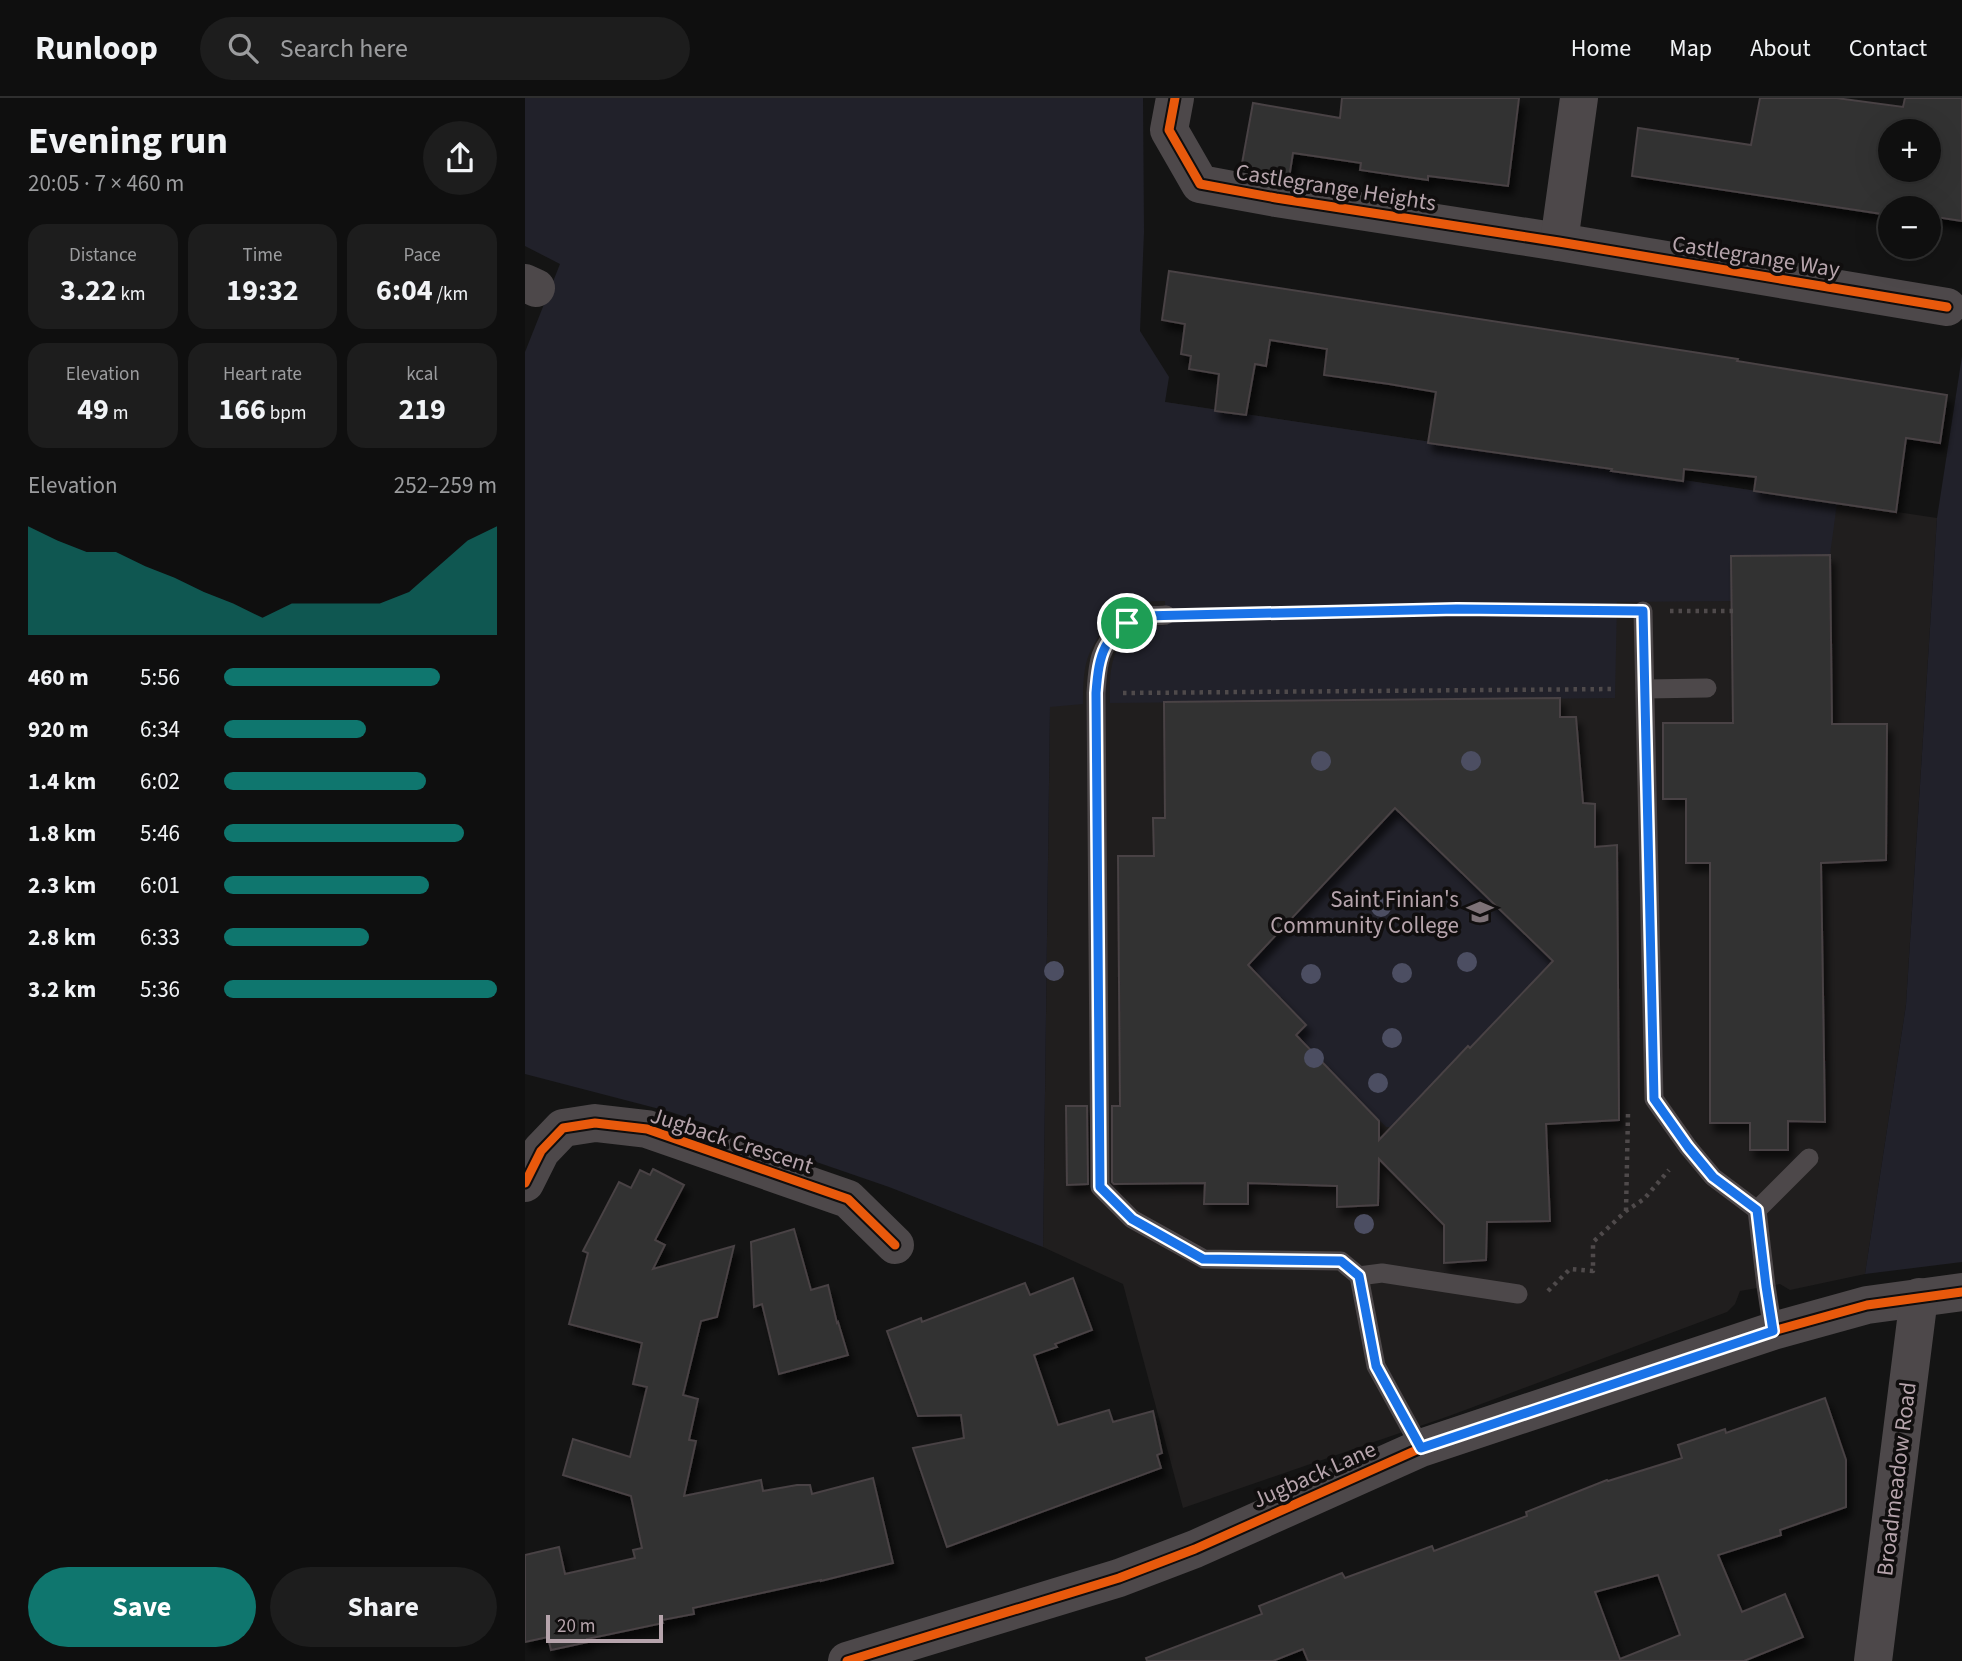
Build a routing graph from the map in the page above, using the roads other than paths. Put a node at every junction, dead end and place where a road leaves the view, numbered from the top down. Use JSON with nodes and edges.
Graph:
{"nodes":[{"id":1,"x":1175,"y":98,"type":"edge"},
{"id":2,"x":1579,"y":98,"type":"edge"},
{"id":3,"x":1559,"y":242,"type":"junction"},
{"id":4,"x":1947,"y":307,"type":"dead end"},
{"id":5,"x":1643,"y":611,"type":"road end"},
{"id":6,"x":1165,"y":615,"type":"road end"},
{"id":7,"x":1707,"y":688,"type":"dead end"},
{"id":8,"x":1645,"y":689,"type":"junction"},
{"id":9,"x":1809,"y":1157,"type":"dead end"},
{"id":10,"x":525,"y":1184,"type":"edge"},
{"id":11,"x":1757,"y":1210,"type":"junction"},
{"id":12,"x":895,"y":1245,"type":"dead end"},
{"id":13,"x":1359,"y":1276,"type":"junction"},
{"id":14,"x":1962,"y":1292,"type":"edge"},
{"id":15,"x":1518,"y":1294,"type":"road end"},
{"id":16,"x":1919,"y":1297,"type":"junction"},
{"id":17,"x":1773,"y":1331,"type":"junction"},
{"id":18,"x":1421,"y":1448,"type":"junction"},
{"id":19,"x":847,"y":1661,"type":"edge"},
{"id":20,"x":1873,"y":1661,"type":"edge"}],
"edges":[{"from":1,"to":3,"type":"street","name":"Castlegrange Heights"},
{"from":2,"to":3,"type":"street"},
{"from":3,"to":4,"type":"street","name":"Castlegrange Way"},
{"from":5,"to":8,"type":"lane"},
{"from":6,"to":13,"type":"lane"},
{"from":7,"to":8,"type":"lane"},
{"from":8,"to":11,"type":"lane"},
{"from":9,"to":11,"type":"lane"},
{"from":10,"to":12,"type":"street","name":"Jugback Crescent"},
{"from":11,"to":17,"type":"lane"},
{"from":13,"to":15,"type":"lane"},
{"from":13,"to":18,"type":"lane"},
{"from":14,"to":16,"type":"street","name":"Jugback Lane"},
{"from":16,"to":17,"type":"street","name":"Jugback Lane"},
{"from":16,"to":20,"type":"street","name":"Broadmeadow Road"},
{"from":17,"to":18,"type":"street","name":"Jugback Lane"},
{"from":18,"to":19,"type":"street","name":"Jugback Lane"}]}
